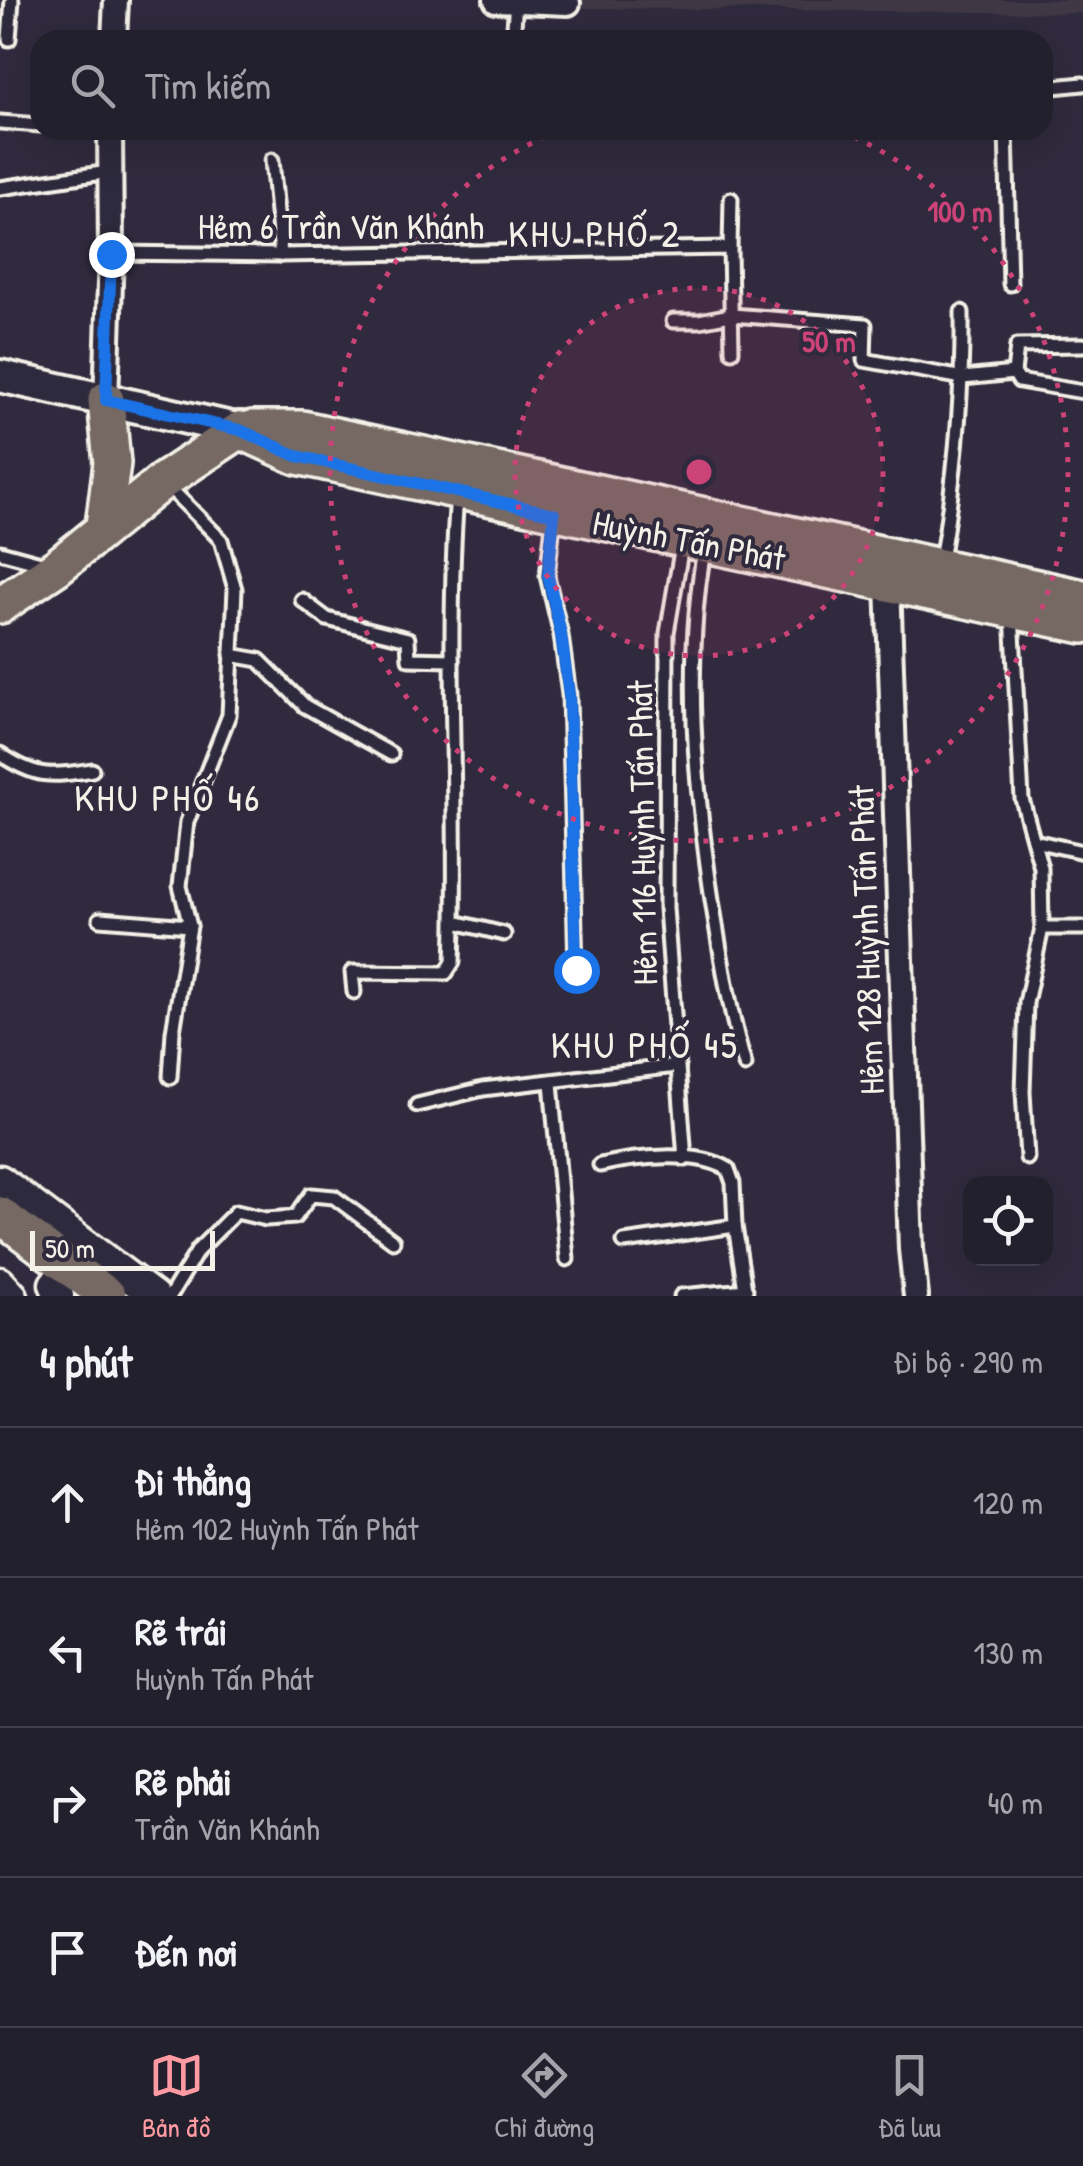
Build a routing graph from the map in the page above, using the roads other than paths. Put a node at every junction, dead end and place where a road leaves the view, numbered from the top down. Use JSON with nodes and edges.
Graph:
{"nodes":[{"id":1,"x":12,"y":0,"type":"edge"},
{"id":2,"x":116,"y":0,"type":"edge"},
{"id":3,"x":496,"y":0,"type":"edge"},
{"id":4,"x":516,"y":1,"type":"edge"},
{"id":5,"x":568,"y":3,"type":"dead end"},
{"id":6,"x":114,"y":30,"type":"edge"},
{"id":7,"x":514,"y":30,"type":"edge"},
{"id":8,"x":10,"y":40,"type":"dead end"},
{"id":9,"x":1083,"y":84,"type":"edge"},
{"id":10,"x":1053,"y":87,"type":"edge"},
{"id":11,"x":0,"y":122,"type":"edge"},
{"id":12,"x":30,"y":124,"type":"edge"},
{"id":13,"x":110,"y":140,"type":"edge"},
{"id":14,"x":1006,"y":140,"type":"edge"},
{"id":15,"x":272,"y":160,"type":"dead end"},
{"id":16,"x":109,"y":172,"type":"junction"},
{"id":17,"x":0,"y":188,"type":"edge"},
{"id":18,"x":731,"y":199,"type":"dead end"},
{"id":19,"x":730,"y":248,"type":"junction"},
{"id":20,"x":111,"y":254,"type":"junction"},
{"id":21,"x":281,"y":256,"type":"junction"},
{"id":22,"x":1010,"y":284,"type":"dead end"},
{"id":23,"x":962,"y":312,"type":"dead end"},
{"id":24,"x":731,"y":314,"type":"junction"},
{"id":25,"x":673,"y":321,"type":"dead end"},
{"id":26,"x":1083,"y":345,"type":"edge"},
{"id":27,"x":732,"y":351,"type":"dead end"},
{"id":28,"x":1014,"y":373,"type":"junction"},
{"id":29,"x":0,"y":376,"type":"edge"},
{"id":30,"x":963,"y":378,"type":"junction"},
{"id":31,"x":1083,"y":392,"type":"edge"},
{"id":32,"x":106,"y":400,"type":"junction"},
{"id":33,"x":240,"y":430,"type":"junction"},
{"id":34,"x":163,"y":481,"type":"junction"},
{"id":35,"x":457,"y":491,"type":"junction"},
{"id":36,"x":554,"y":514,"type":"junction"},
{"id":37,"x":104,"y":526,"type":"junction"},
{"id":38,"x":698,"y":527,"type":"junction"},
{"id":39,"x":0,"y":552,"type":"edge"},
{"id":40,"x":56,"y":567,"type":"junction"},
{"id":41,"x":888,"y":582,"type":"junction"},
{"id":42,"x":953,"y":583,"type":"junction"},
{"id":43,"x":1083,"y":598,"type":"edge"},
{"id":44,"x":302,"y":600,"type":"dead end"},
{"id":45,"x":0,"y":604,"type":"edge"},
{"id":46,"x":1012,"y":610,"type":"junction"},
{"id":47,"x":1083,"y":625,"type":"edge"},
{"id":48,"x":232,"y":655,"type":"junction"},
{"id":49,"x":452,"y":660,"type":"junction"},
{"id":50,"x":0,"y":754,"type":"edge"},
{"id":51,"x":391,"y":754,"type":"dead end"},
{"id":52,"x":92,"y":770,"type":"dead end"},
{"id":53,"x":1034,"y":841,"type":"junction"},
{"id":54,"x":1083,"y":852,"type":"edge"},
{"id":55,"x":100,"y":919,"type":"dead end"},
{"id":56,"x":455,"y":922,"type":"junction"},
{"id":57,"x":190,"y":926,"type":"junction"},
{"id":58,"x":1042,"y":928,"type":"junction"},
{"id":59,"x":1083,"y":928,"type":"edge"},
{"id":60,"x":504,"y":934,"type":"dead end"},
{"id":61,"x":576,"y":970,"type":"dead end"},
{"id":62,"x":354,"y":992,"type":"dead end"},
{"id":63,"x":744,"y":1064,"type":"dead end"},
{"id":64,"x":676,"y":1066,"type":"junction"},
{"id":65,"x":170,"y":1077,"type":"dead end"},
{"id":66,"x":551,"y":1082,"type":"junction"},
{"id":67,"x":417,"y":1105,"type":"dead end"},
{"id":68,"x":1027,"y":1158,"type":"dead end"},
{"id":69,"x":685,"y":1159,"type":"junction"},
{"id":70,"x":600,"y":1165,"type":"dead end"},
{"id":71,"x":0,"y":1180,"type":"edge"},
{"id":72,"x":0,"y":1214,"type":"edge"},
{"id":73,"x":735,"y":1226,"type":"junction"},
{"id":74,"x":393,"y":1241,"type":"dead end"},
{"id":75,"x":624,"y":1242,"type":"dead end"},
{"id":76,"x":0,"y":1243,"type":"edge"},
{"id":77,"x":567,"y":1260,"type":"dead end"},
{"id":78,"x":0,"y":1282,"type":"edge"},
{"id":79,"x":61,"y":1292,"type":"edge"},
{"id":80,"x":746,"y":1293,"type":"edge"},
{"id":81,"x":13,"y":1296,"type":"edge"},
{"id":82,"x":108,"y":1296,"type":"edge"},
{"id":83,"x":154,"y":1296,"type":"edge"},
{"id":84,"x":170,"y":1296,"type":"edge"},
{"id":85,"x":681,"y":1296,"type":"edge"},
{"id":86,"x":916,"y":1296,"type":"edge"}],
"edges":[{"from":1,"to":8,"type":"lane"},
{"from":2,"to":6,"type":"street"},
{"from":3,"to":4,"type":"street"},
{"from":4,"to":5,"type":"street"},
{"from":4,"to":7,"type":"lane"},
{"from":9,"to":10,"type":"lane"},
{"from":11,"to":12,"type":"lane"},
{"from":13,"to":16,"type":"street"},
{"from":14,"to":22,"type":"lane"},
{"from":15,"to":21,"type":"lane"},
{"from":16,"to":17,"type":"lane"},
{"from":16,"to":20,"type":"street"},
{"from":18,"to":19,"type":"lane"},
{"from":19,"to":21,"type":"lane","name":"Hẻm 6 Trần Văn Khánh"},
{"from":19,"to":24,"type":"lane"},
{"from":20,"to":21,"type":"lane","name":"Hẻm 6 Trần Văn Khánh"},
{"from":20,"to":32,"type":"street"},
{"from":23,"to":30,"type":"lane"},
{"from":24,"to":25,"type":"lane"},
{"from":24,"to":27,"type":"lane"},
{"from":24,"to":30,"type":"lane"},
{"from":26,"to":28,"type":"lane"},
{"from":28,"to":30,"type":"lane"},
{"from":28,"to":31,"type":"lane"},
{"from":29,"to":32,"type":"main road","name":"Huỳnh Tấn Phát"},
{"from":30,"to":42,"type":"lane"},
{"from":32,"to":33,"type":"main road","name":"Huỳnh Tấn Phát"},
{"from":32,"to":37,"type":"main road"},
{"from":33,"to":34,"type":"main road"},
{"from":33,"to":35,"type":"main road","name":"Huỳnh Tấn Phát"},
{"from":33,"to":38,"type":"main road","name":"Huỳnh Tấn Phát"},
{"from":34,"to":37,"type":"main road"},
{"from":34,"to":48,"type":"lane"},
{"from":35,"to":36,"type":"main road","name":"Huỳnh Tấn Phát"},
{"from":35,"to":49,"type":"lane"},
{"from":36,"to":38,"type":"main road","name":"Huỳnh Tấn Phát"},
{"from":36,"to":61,"type":"lane"},
{"from":37,"to":40,"type":"main road"},
{"from":38,"to":41,"type":"main road","name":"Huỳnh Tấn Phát"},
{"from":38,"to":42,"type":"main road","name":"Huỳnh Tấn Phát"},
{"from":38,"to":63,"type":"lane"},
{"from":38,"to":64,"type":"lane","name":"Hẻm 116 Huỳnh Tấn Phát"},
{"from":39,"to":40,"type":"lane"},
{"from":40,"to":45,"type":"main road"},
{"from":41,"to":42,"type":"main road","name":"Huỳnh Tấn Phát"},
{"from":41,"to":86,"type":"street","name":"Hẻm 128 Huỳnh Tấn Phát"},
{"from":42,"to":43,"type":"main road","name":"Huỳnh Tấn Phát"},
{"from":42,"to":46,"type":"main road","name":"Huỳnh Tấn Phát"},
{"from":44,"to":49,"type":"lane"},
{"from":46,"to":47,"type":"main road","name":"Huỳnh Tấn Phát"},
{"from":46,"to":53,"type":"lane"},
{"from":48,"to":51,"type":"lane"},
{"from":48,"to":57,"type":"lane"},
{"from":49,"to":56,"type":"lane"},
{"from":50,"to":52,"type":"lane"},
{"from":53,"to":54,"type":"lane"},
{"from":53,"to":58,"type":"lane"},
{"from":55,"to":57,"type":"lane"},
{"from":56,"to":60,"type":"lane"},
{"from":56,"to":62,"type":"lane"},
{"from":57,"to":65,"type":"lane"},
{"from":58,"to":59,"type":"lane"},
{"from":58,"to":68,"type":"lane"},
{"from":64,"to":66,"type":"lane"},
{"from":64,"to":69,"type":"lane","name":"Hẻm 116 Huỳnh Tấn Phát"},
{"from":66,"to":67,"type":"lane"},
{"from":66,"to":77,"type":"lane"},
{"from":69,"to":70,"type":"lane"},
{"from":69,"to":73,"type":"lane"},
{"from":71,"to":83,"type":"street"},
{"from":72,"to":82,"type":"main road"},
{"from":73,"to":75,"type":"lane"},
{"from":73,"to":80,"type":"lane"},
{"from":74,"to":84,"type":"lane"},
{"from":76,"to":79,"type":"main road"},
{"from":78,"to":81,"type":"street"},
{"from":80,"to":85,"type":"lane"}]}
